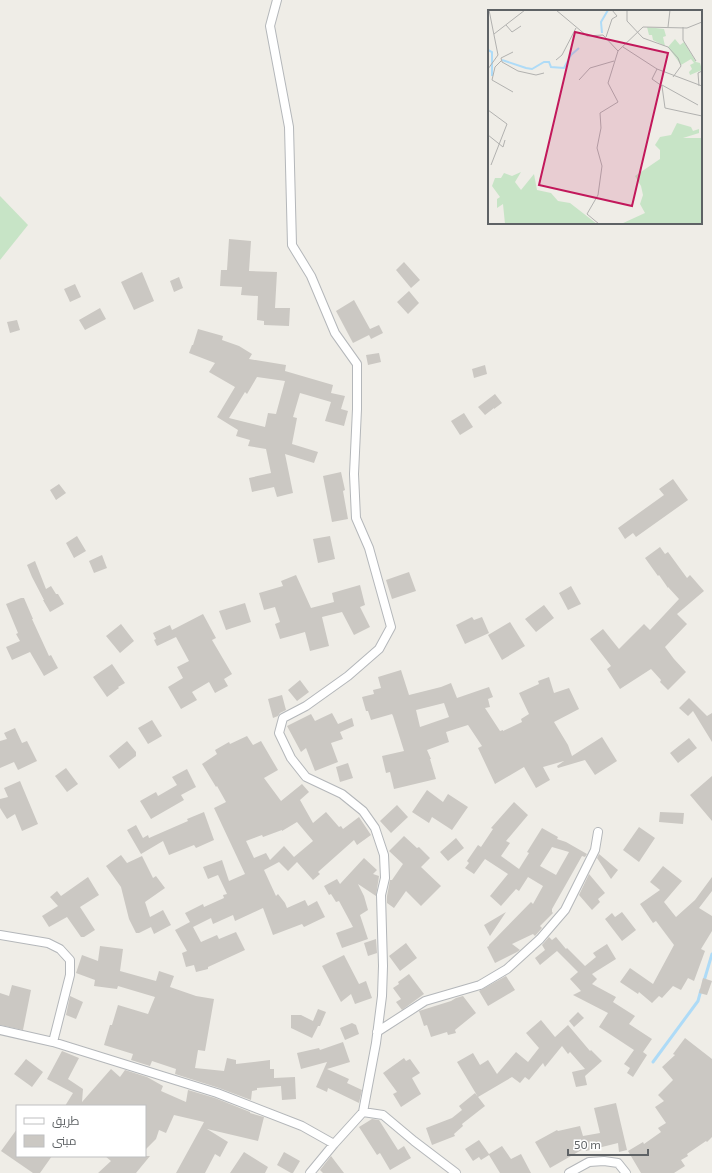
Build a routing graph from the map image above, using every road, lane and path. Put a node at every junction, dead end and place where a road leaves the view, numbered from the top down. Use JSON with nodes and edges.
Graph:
{"nodes":[{"id":1,"x":277,"y":0,"type":"edge"},
{"id":2,"x":598,"y":832,"type":"dead end"},
{"id":3,"x":0,"y":935,"type":"edge"},
{"id":4,"x":0,"y":1030,"type":"edge"},
{"id":5,"x":377,"y":1032,"type":"junction"},
{"id":6,"x":53,"y":1042,"type":"junction"},
{"id":7,"x":363,"y":1112,"type":"junction"},
{"id":8,"x":334,"y":1144,"type":"junction"},
{"id":9,"x":310,"y":1173,"type":"edge"},
{"id":10,"x":456,"y":1173,"type":"edge"},
{"id":11,"x":569,"y":1173,"type":"edge"},
{"id":12,"x":626,"y":1173,"type":"edge"}],
"edges":[{"from":1,"to":5,"type":"street"},
{"from":2,"to":5,"type":"street"},
{"from":3,"to":6,"type":"street"},
{"from":4,"to":6,"type":"street"},
{"from":5,"to":7,"type":"street"},
{"from":6,"to":8,"type":"street"},
{"from":7,"to":8,"type":"street"},
{"from":7,"to":10,"type":"street"},
{"from":8,"to":9,"type":"street"},
{"from":11,"to":12,"type":"street"}]}
